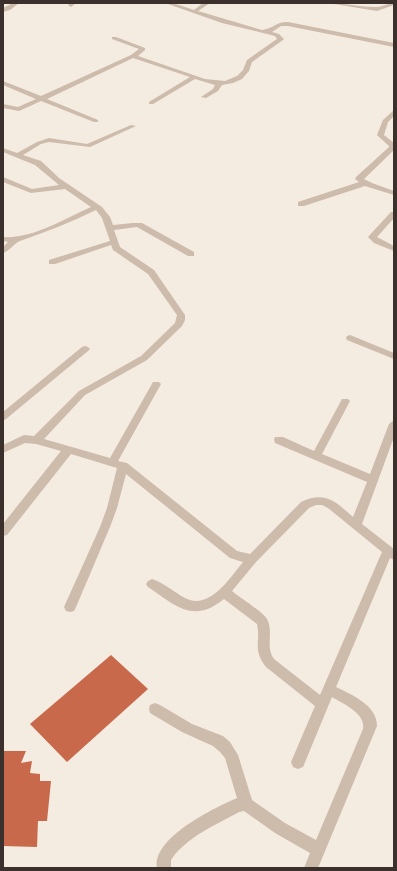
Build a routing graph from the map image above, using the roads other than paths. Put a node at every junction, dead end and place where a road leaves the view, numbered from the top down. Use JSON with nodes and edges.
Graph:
{"nodes":[{"id":1,"x":16,"y":3,"type":"edge"},
{"id":2,"x":168,"y":3,"type":"edge"},
{"id":3,"x":207,"y":3,"type":"edge"},
{"id":4,"x":331,"y":3,"type":"edge"},
{"id":5,"x":394,"y":3,"type":"edge"},
{"id":6,"x":3,"y":10,"type":"edge"},
{"id":7,"x":194,"y":12,"type":"junction"},
{"id":8,"x":266,"y":32,"type":"junction"},
{"id":9,"x":114,"y":38,"type":"dead end"},
{"id":10,"x":394,"y":45,"type":"edge"},
{"id":11,"x":133,"y":56,"type":"junction"},
{"id":12,"x":195,"y":77,"type":"junction"},
{"id":13,"x":3,"y":83,"type":"edge"},
{"id":14,"x":219,"y":83,"type":"junction"},
{"id":15,"x":204,"y":97,"type":"dead end"},
{"id":16,"x":40,"y":99,"type":"junction"},
{"id":17,"x":151,"y":104,"type":"dead end"},
{"id":18,"x":3,"y":106,"type":"edge"},
{"id":19,"x":394,"y":112,"type":"edge"},
{"id":20,"x":96,"y":121,"type":"dead end"},
{"id":21,"x":132,"y":126,"type":"dead end"},
{"id":22,"x":3,"y":150,"type":"edge"},
{"id":23,"x":18,"y":155,"type":"junction"},
{"id":24,"x":3,"y":179,"type":"edge"},
{"id":25,"x":365,"y":183,"type":"junction"},
{"id":26,"x":65,"y":187,"type":"junction"},
{"id":27,"x":394,"y":193,"type":"edge"},
{"id":28,"x":301,"y":204,"type":"dead end"},
{"id":29,"x":96,"y":207,"type":"junction"},
{"id":30,"x":394,"y":214,"type":"edge"},
{"id":31,"x":110,"y":228,"type":"junction"},
{"id":32,"x":3,"y":239,"type":"edge"},
{"id":33,"x":15,"y":240,"type":"junction"},
{"id":34,"x":113,"y":242,"type":"junction"},
{"id":35,"x":394,"y":249,"type":"edge"},
{"id":36,"x":3,"y":251,"type":"edge"},
{"id":37,"x":191,"y":254,"type":"dead end"},
{"id":38,"x":52,"y":262,"type":"dead end"},
{"id":39,"x":350,"y":338,"type":"dead end"},
{"id":40,"x":85,"y":349,"type":"dead end"},
{"id":41,"x":394,"y":356,"type":"edge"},
{"id":42,"x":156,"y":384,"type":"dead end"},
{"id":43,"x":345,"y":401,"type":"dead end"},
{"id":44,"x":3,"y":417,"type":"edge"},
{"id":45,"x":394,"y":424,"type":"edge"},
{"id":46,"x":36,"y":440,"type":"junction"},
{"id":47,"x":279,"y":440,"type":"dead end"},
{"id":48,"x":3,"y":449,"type":"edge"},
{"id":49,"x":69,"y":450,"type":"junction"},
{"id":50,"x":316,"y":456,"type":"junction"},
{"id":51,"x":117,"y":464,"type":"junction"},
{"id":52,"x":373,"y":480,"type":"junction"},
{"id":53,"x":356,"y":524,"type":"junction"},
{"id":54,"x":3,"y":532,"type":"edge"},
{"id":55,"x":391,"y":553,"type":"edge"},
{"id":56,"x":252,"y":559,"type":"junction"},
{"id":57,"x":152,"y":584,"type":"dead end"},
{"id":58,"x":224,"y":592,"type":"junction"},
{"id":59,"x":70,"y":607,"type":"dead end"},
{"id":60,"x":329,"y":689,"type":"junction"},
{"id":61,"x":322,"y":704,"type":"junction"},
{"id":62,"x":155,"y":709,"type":"dead end"},
{"id":63,"x":298,"y":762,"type":"dead end"},
{"id":64,"x":255,"y":811,"type":"junction"},
{"id":65,"x":319,"y":850,"type":"junction"},
{"id":66,"x":164,"y":868,"type":"edge"},
{"id":67,"x":311,"y":868,"type":"edge"}],
"edges":[{"from":1,"to":6,"type":"street"},
{"from":2,"to":7,"type":"street"},
{"from":3,"to":7,"type":"street"},
{"from":4,"to":5,"type":"street"},
{"from":7,"to":8,"type":"street"},
{"from":8,"to":10,"type":"street"},
{"from":8,"to":14,"type":"street"},
{"from":9,"to":11,"type":"street"},
{"from":11,"to":12,"type":"street"},
{"from":11,"to":16,"type":"street"},
{"from":12,"to":14,"type":"street"},
{"from":12,"to":17,"type":"street"},
{"from":13,"to":16,"type":"street"},
{"from":14,"to":15,"type":"street"},
{"from":16,"to":18,"type":"street"},
{"from":16,"to":20,"type":"street"},
{"from":19,"to":25,"type":"street"},
{"from":21,"to":23,"type":"street"},
{"from":22,"to":23,"type":"street"},
{"from":23,"to":26,"type":"street"},
{"from":24,"to":26,"type":"street"},
{"from":25,"to":27,"type":"street"},
{"from":25,"to":28,"type":"street"},
{"from":26,"to":29,"type":"street"},
{"from":29,"to":31,"type":"street"},
{"from":29,"to":33,"type":"street"},
{"from":30,"to":35,"type":"street"},
{"from":31,"to":34,"type":"street"},
{"from":31,"to":37,"type":"street"},
{"from":32,"to":33,"type":"street"},
{"from":33,"to":36,"type":"street"},
{"from":34,"to":38,"type":"street"},
{"from":34,"to":46,"type":"street"},
{"from":39,"to":41,"type":"street"},
{"from":40,"to":44,"type":"street"},
{"from":42,"to":51,"type":"street"},
{"from":43,"to":50,"type":"street"},
{"from":45,"to":52,"type":"street"},
{"from":46,"to":48,"type":"street"},
{"from":46,"to":49,"type":"street"},
{"from":47,"to":50,"type":"street"},
{"from":49,"to":51,"type":"street"},
{"from":49,"to":54,"type":"street"},
{"from":50,"to":52,"type":"street"},
{"from":51,"to":56,"type":"street"},
{"from":51,"to":59,"type":"street"},
{"from":52,"to":53,"type":"street"},
{"from":53,"to":55,"type":"street"},
{"from":53,"to":56,"type":"street"},
{"from":55,"to":60,"type":"street"},
{"from":56,"to":58,"type":"street"},
{"from":57,"to":58,"type":"street"},
{"from":58,"to":61,"type":"street"},
{"from":60,"to":61,"type":"street"},
{"from":60,"to":65,"type":"street"},
{"from":61,"to":63,"type":"street"},
{"from":62,"to":64,"type":"street"},
{"from":64,"to":65,"type":"street"},
{"from":64,"to":66,"type":"street"},
{"from":65,"to":67,"type":"street"}]}
